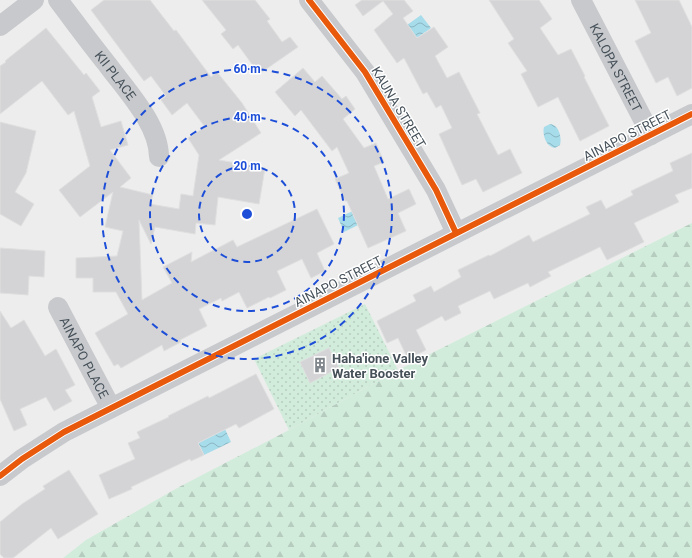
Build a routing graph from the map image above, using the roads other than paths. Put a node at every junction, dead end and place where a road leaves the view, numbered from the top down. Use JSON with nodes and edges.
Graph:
{"nodes":[{"id":1,"x":34,"y":0,"type":"edge"},
{"id":2,"x":58,"y":0,"type":"edge"},
{"id":3,"x":309,"y":0,"type":"edge"},
{"id":4,"x":580,"y":0,"type":"edge"},
{"id":5,"x":0,"y":26,"type":"edge"},
{"id":6,"x":692,"y":114,"type":"edge"},
{"id":7,"x":651,"y":134,"type":"junction"},
{"id":8,"x":159,"y":157,"type":"dead end"},
{"id":9,"x":456,"y":233,"type":"junction"},
{"id":10,"x":58,"y":307,"type":"dead end"},
{"id":11,"x":111,"y":408,"type":"junction"},
{"id":12,"x":0,"y":476,"type":"edge"}],
"edges":[{"from":1,"to":5,"type":"street"},
{"from":2,"to":8,"type":"street","name":"KII PLACE"},
{"from":3,"to":9,"type":"street","name":"KAUNA STREET"},
{"from":4,"to":7,"type":"street","name":"KALOPA STREET"},
{"from":6,"to":7,"type":"street","name":"AINAPO STREET"},
{"from":7,"to":9,"type":"street","name":"AINAPO STREET"},
{"from":9,"to":11,"type":"street","name":"AINAPO STREET"},
{"from":10,"to":11,"type":"street","name":"AINAPO PLACE"},
{"from":11,"to":12,"type":"street","name":"AINAPO STREET"}]}
